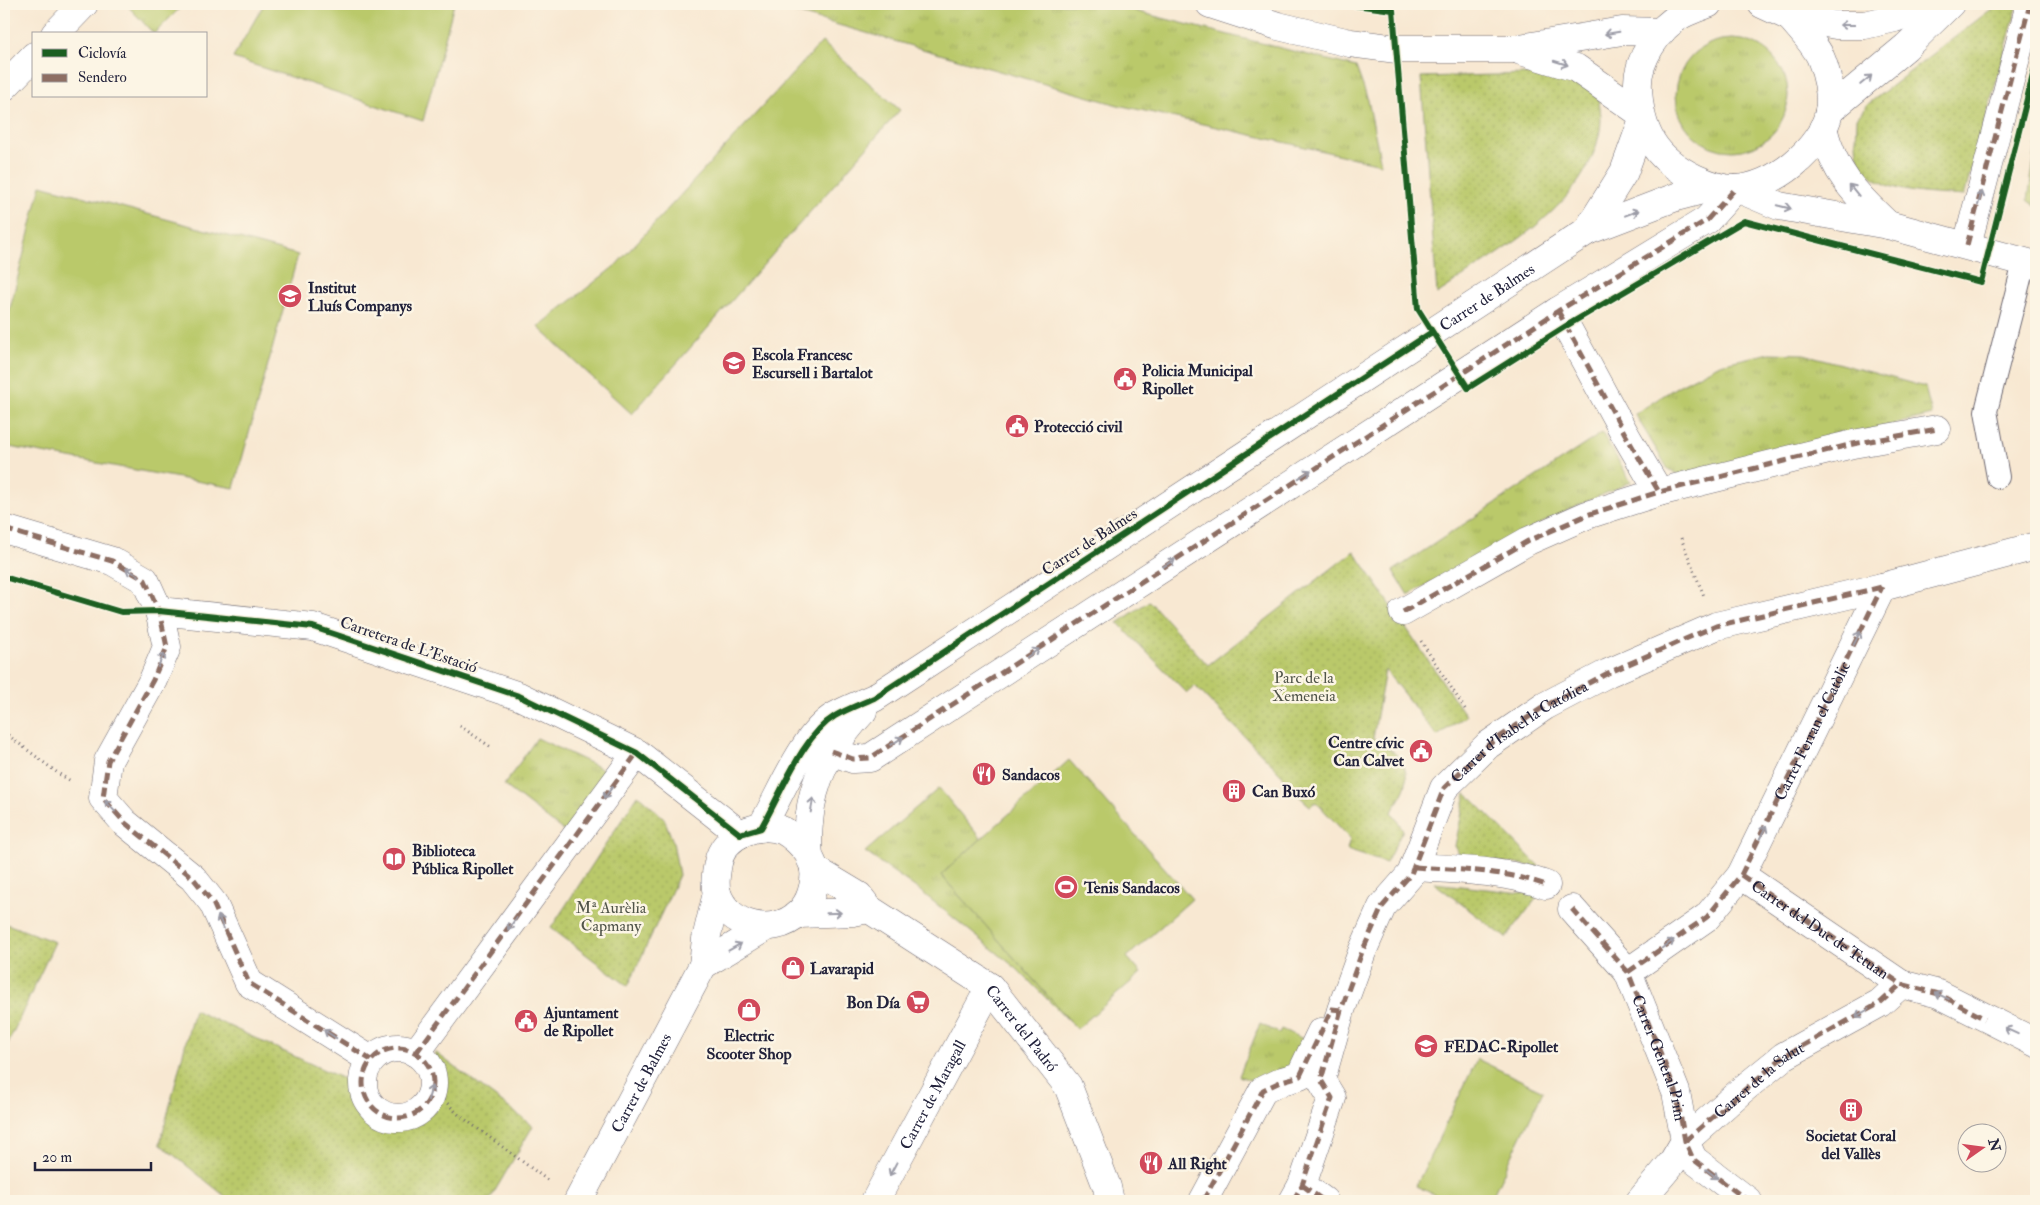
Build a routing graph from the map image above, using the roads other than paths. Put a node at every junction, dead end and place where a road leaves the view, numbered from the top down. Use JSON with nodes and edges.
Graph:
{"nodes":[{"id":1,"x":84,"y":4,"type":"edge"},
{"id":2,"x":1210,"y":4,"type":"edge"},
{"id":3,"x":1708,"y":4,"type":"edge"},
{"id":4,"x":1762,"y":4,"type":"edge"},
{"id":5,"x":1935,"y":4,"type":"edge"},
{"id":6,"x":1950,"y":4,"type":"edge"},
{"id":7,"x":2030,"y":4,"type":"edge"},
{"id":8,"x":1790,"y":17,"type":"junction"},
{"id":9,"x":57,"y":32,"type":"edge"},
{"id":10,"x":1661,"y":32,"type":"junction"},
{"id":11,"x":1514,"y":49,"type":"junction"},
{"id":12,"x":32,"y":58,"type":"edge"},
{"id":13,"x":4,"y":87,"type":"edge"},
{"id":14,"x":1640,"y":117,"type":"junction"},
{"id":15,"x":1826,"y":120,"type":"junction"},
{"id":16,"x":1729,"y":188,"type":"junction"},
{"id":17,"x":1888,"y":225,"type":"junction"},
{"id":18,"x":1586,"y":231,"type":"junction"},
{"id":19,"x":1967,"y":245,"type":"junction"},
{"id":20,"x":2030,"y":264,"type":"edge"},
{"id":21,"x":1558,"y":311,"type":"junction"},
{"id":22,"x":1938,"y":429,"type":"dead end"},
{"id":23,"x":1998,"y":477,"type":"dead end"},
{"id":24,"x":1659,"y":492,"type":"junction"},
{"id":25,"x":4,"y":529,"type":"edge"},
{"id":26,"x":2036,"y":546,"type":"edge"},
{"id":27,"x":1882,"y":587,"type":"junction"},
{"id":28,"x":159,"y":610,"type":"junction"},
{"id":29,"x":1403,"y":612,"type":"dead end"},
{"id":30,"x":874,"y":698,"type":"junction"},
{"id":31,"x":831,"y":751,"type":"junction"},
{"id":32,"x":637,"y":753,"type":"junction"},
{"id":33,"x":750,"y":831,"type":"junction"},
{"id":34,"x":812,"y":862,"type":"junction"},
{"id":35,"x":1415,"y":867,"type":"junction"},
{"id":36,"x":1741,"y":875,"type":"junction"},
{"id":37,"x":1546,"y":885,"type":"dead end"},
{"id":38,"x":717,"y":893,"type":"junction"},
{"id":39,"x":870,"y":909,"type":"junction"},
{"id":40,"x":1572,"y":909,"type":"dead end"},
{"id":41,"x":799,"y":914,"type":"junction"},
{"id":42,"x":766,"y":927,"type":"junction"},
{"id":43,"x":703,"y":965,"type":"junction"},
{"id":44,"x":1628,"y":972,"type":"junction"},
{"id":45,"x":1901,"y":984,"type":"junction"},
{"id":46,"x":990,"y":987,"type":"junction"},
{"id":47,"x":1341,"y":1010,"type":"junction"},
{"id":48,"x":2036,"y":1043,"type":"edge"},
{"id":49,"x":416,"y":1053,"type":"junction"},
{"id":50,"x":371,"y":1060,"type":"junction"},
{"id":51,"x":1685,"y":1140,"type":"junction"},
{"id":52,"x":1298,"y":1193,"type":"edge"},
{"id":53,"x":578,"y":1201,"type":"edge"},
{"id":54,"x":875,"y":1201,"type":"edge"},
{"id":55,"x":1110,"y":1201,"type":"edge"},
{"id":56,"x":1203,"y":1201,"type":"edge"},
{"id":57,"x":1324,"y":1201,"type":"edge"},
{"id":58,"x":1640,"y":1201,"type":"edge"},
{"id":59,"x":1748,"y":1201,"type":"edge"}],
"edges":[{"from":1,"to":9,"type":"street"},
{"from":2,"to":11,"type":"street"},
{"from":3,"to":10,"type":"street"},
{"from":4,"to":8,"type":"street"},
{"from":5,"to":8,"type":"street","one_way":true},
{"from":15,"to":6,"type":"street","one_way":true},
{"from":19,"to":7,"type":"street","one_way":true},
{"from":8,"to":15,"type":"street"},
{"from":10,"to":11,"type":"street","one_way":true},
{"from":10,"to":14,"type":"street"},
{"from":11,"to":14,"type":"street","one_way":true},
{"from":12,"to":13,"type":"street"},
{"from":14,"to":16,"type":"street"},
{"from":14,"to":18,"type":"street"},
{"from":15,"to":16,"type":"street"},
{"from":17,"to":15,"type":"street","one_way":true},
{"from":16,"to":17,"type":"street","one_way":true},
{"from":18,"to":16,"type":"street","one_way":true},
{"from":16,"to":21,"type":"street"},
{"from":17,"to":19,"type":"street"},
{"from":18,"to":30,"type":"street","name":"Carrer de Balmes"},
{"from":19,"to":20,"type":"street"},
{"from":20,"to":23,"type":"lane"},
{"from":21,"to":24,"type":"street"},
{"from":31,"to":21,"type":"street","one_way":true},
{"from":22,"to":24,"type":"street"},
{"from":24,"to":29,"type":"street"},
{"from":28,"to":25,"type":"street","one_way":true},
{"from":26,"to":27,"type":"street","name":"Carrer d'Isabel la Católica"},
{"from":27,"to":35,"type":"street","name":"Carrer d'Isabel la Católica"},
{"from":36,"to":27,"type":"street","name":"Carrer Ferran el Catòlic","one_way":true},
{"from":28,"to":32,"type":"street","name":"Carretera de L'Estació"},
{"from":50,"to":28,"type":"street","one_way":true},
{"from":30,"to":31,"type":"street"},
{"from":30,"to":33,"type":"street","name":"Carrer de Balmes"},
{"from":34,"to":31,"type":"street","one_way":true},
{"from":32,"to":33,"type":"street","name":"Carretera de L'Estació"},
{"from":32,"to":49,"type":"street","one_way":true},
{"from":33,"to":34,"type":"street"},
{"from":33,"to":38,"type":"street"},
{"from":34,"to":39,"type":"street","name":"Carrer del Padró"},
{"from":34,"to":41,"type":"street"},
{"from":35,"to":37,"type":"street"},
{"from":35,"to":47,"type":"street","name":"Carrer d'Isabel la Católica"},
{"from":44,"to":36,"type":"street","name":"Carrer del Duc de Tetuan","one_way":true},
{"from":36,"to":45,"type":"street","name":"Carrer del Duc de Tetuan"},
{"from":38,"to":42,"type":"street"},
{"from":38,"to":43,"type":"street","name":"Carrer de Balmes"},
{"from":41,"to":39,"type":"street","one_way":true},
{"from":39,"to":46,"type":"street","name":"Carrer del Padró"},
{"from":40,"to":44,"type":"street","name":"Carrer General Prim"},
{"from":41,"to":42,"type":"street"},
{"from":43,"to":42,"type":"street","one_way":true},
{"from":43,"to":53,"type":"street","name":"Carrer de Balmes"},
{"from":44,"to":51,"type":"street","name":"Carrer General Prim"},
{"from":48,"to":45,"type":"street","name":"Carrer del Duc de Tetuan","one_way":true},
{"from":45,"to":51,"type":"street","name":"Carrer de la Salut","one_way":true},
{"from":46,"to":54,"type":"street","name":"Carrer de Maragall","one_way":true},
{"from":46,"to":55,"type":"street","name":"Carrer del Padró"},
{"from":47,"to":52,"type":"street","name":"Carrer d'Isabel la Católica"},
{"from":47,"to":56,"type":"street"},
{"from":49,"to":50,"type":"street"},
{"from":50,"to":49,"type":"street","one_way":true},
{"from":51,"to":58,"type":"street","name":"Carrer de la Salut"},
{"from":51,"to":59,"type":"street","name":"Carrer General Prim","one_way":true},
{"from":52,"to":57,"type":"street"}]}
